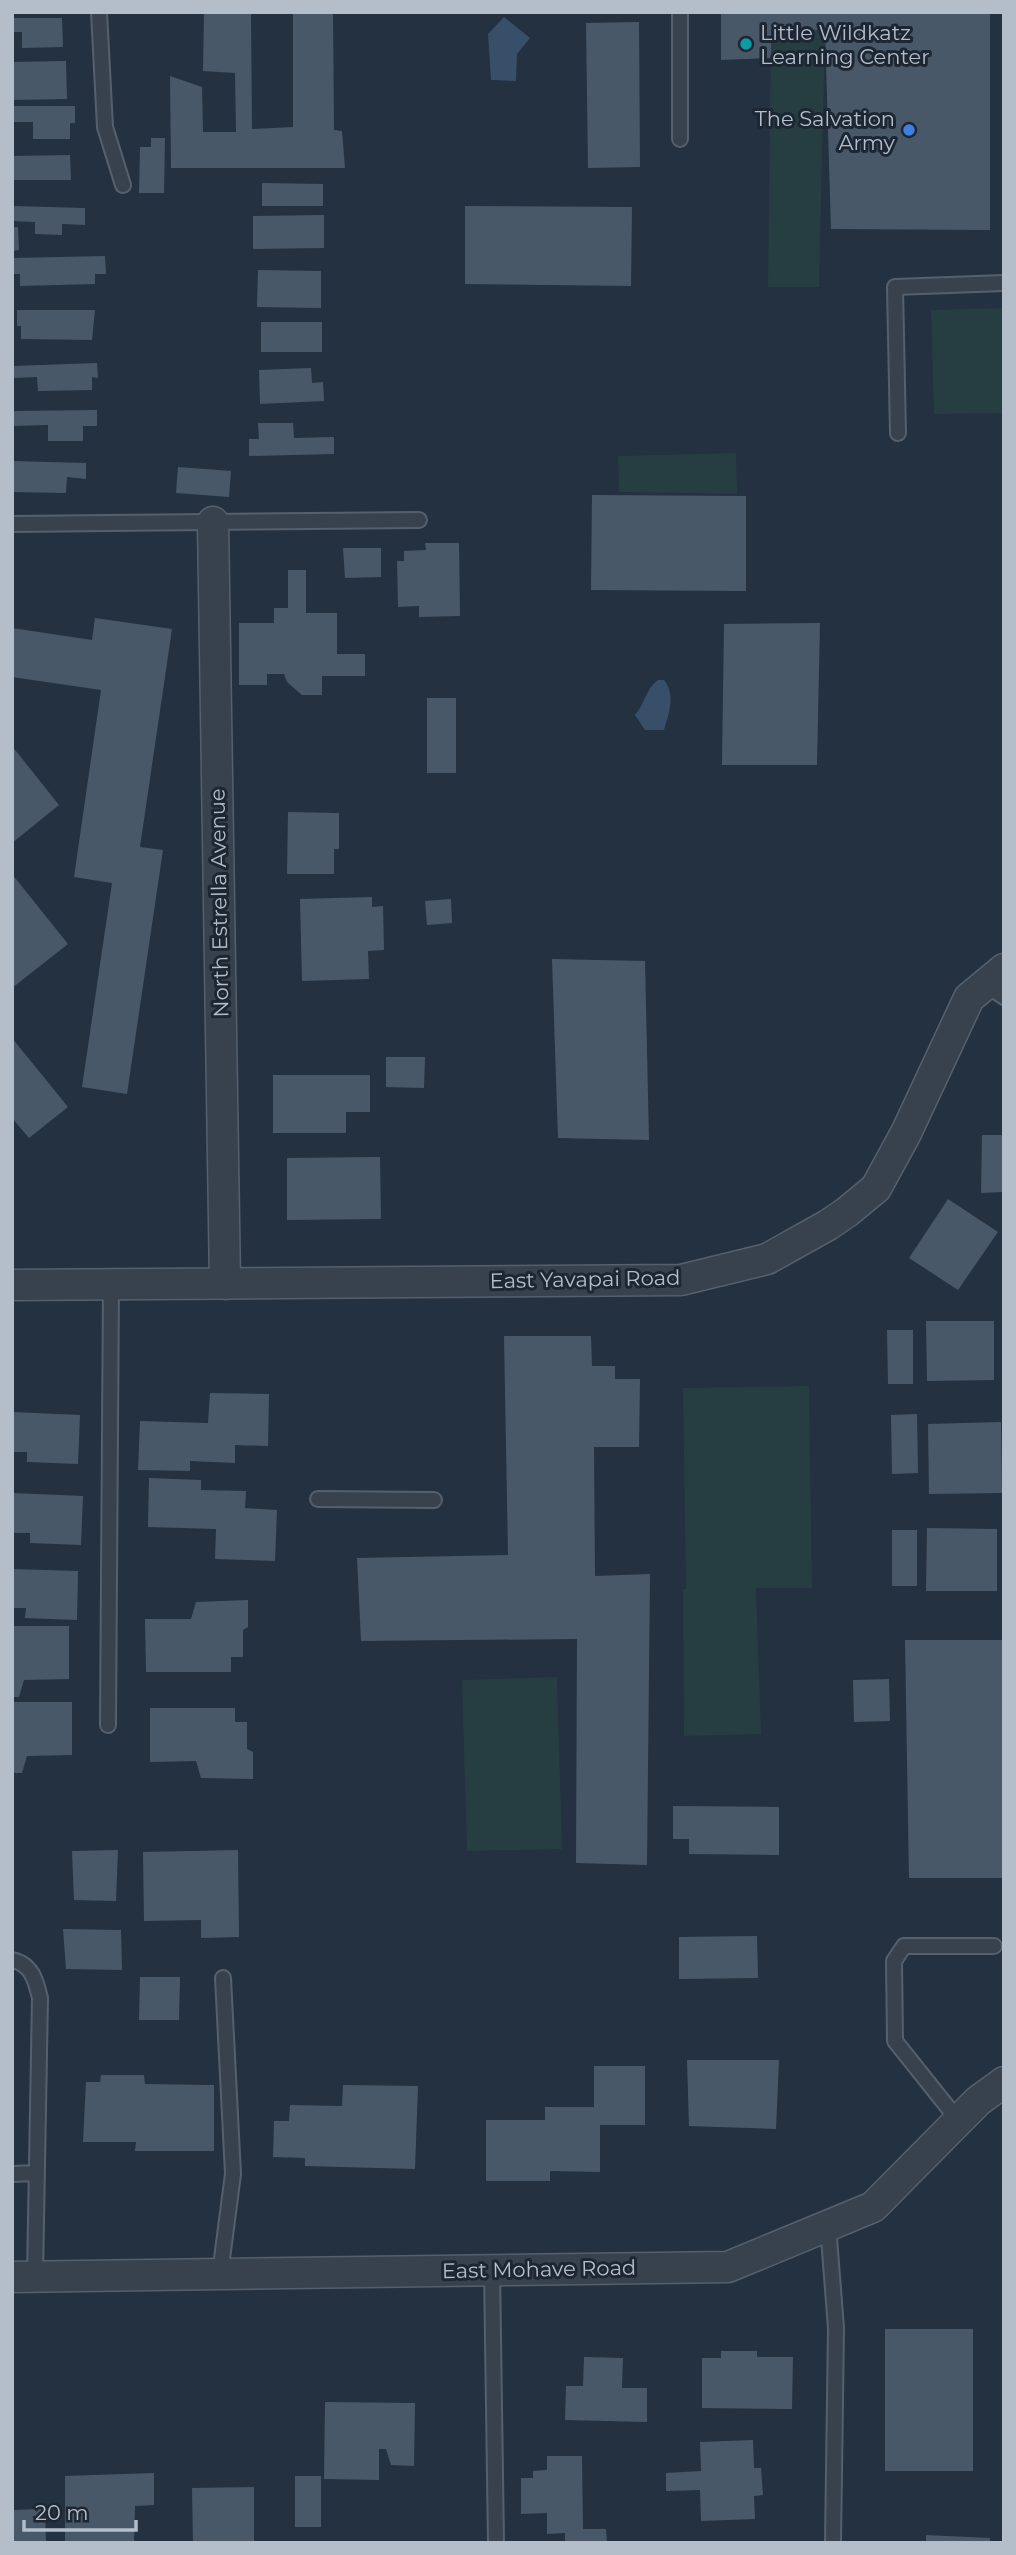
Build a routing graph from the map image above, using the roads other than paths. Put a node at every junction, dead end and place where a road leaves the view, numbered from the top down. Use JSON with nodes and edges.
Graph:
{"nodes":[{"id":1,"x":99,"y":12,"type":"edge"},
{"id":2,"x":680,"y":12,"type":"edge"},
{"id":3,"x":680,"y":139,"type":"dead end"},
{"id":4,"x":123,"y":185,"type":"dead end"},
{"id":5,"x":1004,"y":283,"type":"edge"},
{"id":6,"x":898,"y":433,"type":"dead end"},
{"id":7,"x":419,"y":520,"type":"dead end"},
{"id":8,"x":213,"y":522,"type":"junction"},
{"id":9,"x":12,"y":524,"type":"edge"},
{"id":10,"x":998,"y":983,"type":"edge"},
{"id":11,"x":111,"y":1283,"type":"junction"},
{"id":12,"x":225,"y":1283,"type":"junction"},
{"id":13,"x":12,"y":1285,"type":"edge"},
{"id":14,"x":318,"y":1499,"type":"dead end"},
{"id":15,"x":434,"y":1500,"type":"dead end"},
{"id":16,"x":108,"y":1725,"type":"dead end"},
{"id":17,"x":994,"y":1946,"type":"dead end"},
{"id":18,"x":12,"y":1960,"type":"edge"},
{"id":19,"x":223,"y":1978,"type":"dead end"},
{"id":20,"x":1004,"y":2082,"type":"edge"},
{"id":21,"x":958,"y":2120,"type":"junction"},
{"id":22,"x":37,"y":2173,"type":"junction"},
{"id":23,"x":12,"y":2174,"type":"edge"},
{"id":24,"x":828,"y":2225,"type":"junction"},
{"id":25,"x":492,"y":2270,"type":"junction"},
{"id":26,"x":220,"y":2274,"type":"junction"},
{"id":27,"x":24,"y":2277,"type":"edge"},
{"id":28,"x":496,"y":2543,"type":"edge"},
{"id":29,"x":834,"y":2543,"type":"edge"}],
"edges":[{"from":1,"to":4,"type":"lane"},
{"from":2,"to":3,"type":"lane"},
{"from":5,"to":6,"type":"lane"},
{"from":7,"to":8,"type":"lane"},
{"from":8,"to":9,"type":"lane"},
{"from":8,"to":12,"type":"street","name":"North Estrella Avenue"},
{"from":10,"to":12,"type":"street","name":"East Yavapai Road"},
{"from":11,"to":12,"type":"street","name":"East Yavapai Road"},
{"from":11,"to":13,"type":"street","name":"East Yavapai Road"},
{"from":11,"to":16,"type":"lane"},
{"from":14,"to":15,"type":"lane"},
{"from":17,"to":21,"type":"lane"},
{"from":18,"to":22,"type":"lane"},
{"from":19,"to":26,"type":"lane"},
{"from":20,"to":21,"type":"street","name":"East Mohave Road"},
{"from":21,"to":24,"type":"street","name":"East Mohave Road"},
{"from":22,"to":23,"type":"lane"},
{"from":22,"to":27,"type":"lane"},
{"from":24,"to":25,"type":"street","name":"East Mohave Road"},
{"from":24,"to":29,"type":"lane"},
{"from":25,"to":26,"type":"street","name":"East Mohave Road"},
{"from":25,"to":28,"type":"lane"},
{"from":26,"to":27,"type":"street","name":"East Mohave Road"}]}
